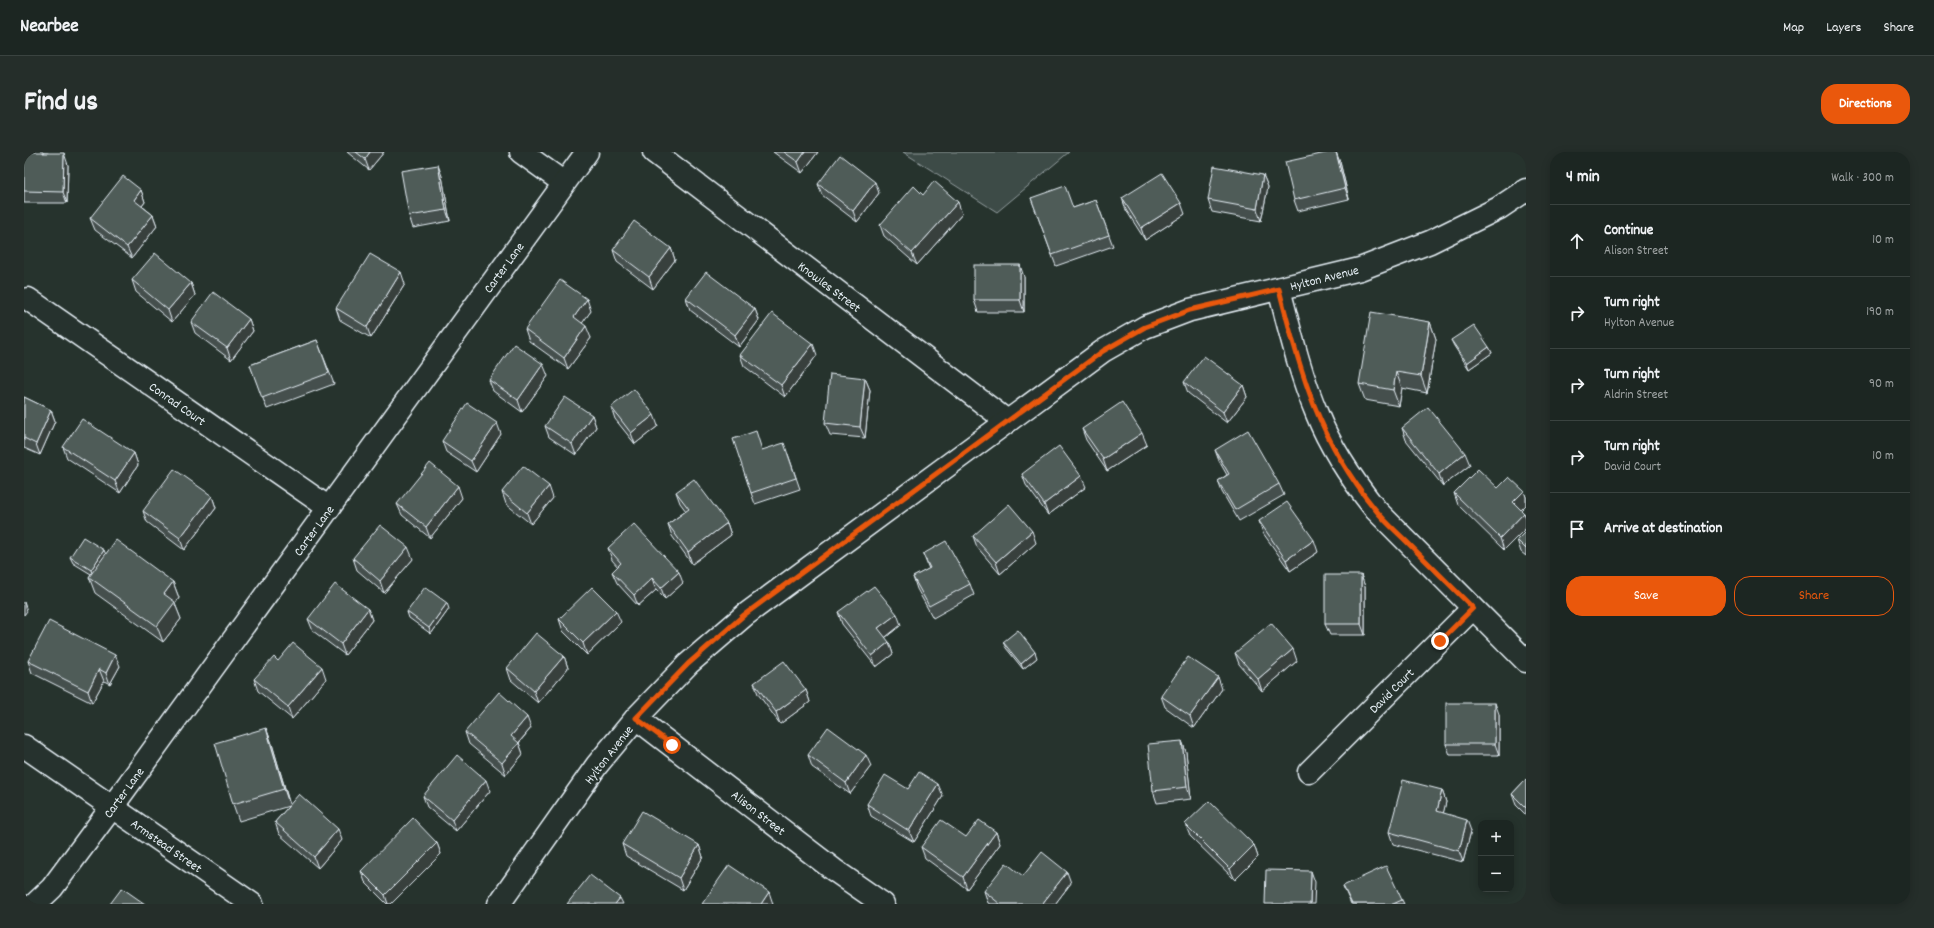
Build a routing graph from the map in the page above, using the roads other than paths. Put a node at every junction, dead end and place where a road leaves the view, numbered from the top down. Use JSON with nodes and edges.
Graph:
{"nodes":[{"id":1,"x":521,"y":152,"type":"edge"},
{"id":2,"x":587,"y":152,"type":"edge"},
{"id":3,"x":654,"y":152,"type":"edge"},
{"id":4,"x":564,"y":183,"type":"junction"},
{"id":5,"x":1526,"y":190,"type":"edge"},
{"id":6,"x":1279,"y":289,"type":"junction"},
{"id":7,"x":28,"y":299,"type":"dead end"},
{"id":8,"x":1007,"y":421,"type":"junction"},
{"id":9,"x":329,"y":508,"type":"junction"},
{"id":10,"x":1473,"y":608,"type":"junction"},
{"id":11,"x":1526,"y":661,"type":"edge"},
{"id":12,"x":636,"y":718,"type":"junction"},
{"id":13,"x":24,"y":746,"type":"edge"},
{"id":14,"x":1309,"y":772,"type":"dead end"},
{"id":15,"x":112,"y":807,"type":"junction"},
{"id":16,"x":35,"y":904,"type":"edge"},
{"id":17,"x":252,"y":904,"type":"edge"},
{"id":18,"x":499,"y":904,"type":"edge"},
{"id":19,"x":883,"y":904,"type":"edge"}],
"edges":[{"from":1,"to":4,"type":"street"},
{"from":2,"to":4,"type":"street","name":"Carter Lane"},
{"from":3,"to":8,"type":"street","name":"Knowles Street"},
{"from":4,"to":9,"type":"street","name":"Carter Lane"},
{"from":5,"to":6,"type":"street","name":"Hylton Avenue"},
{"from":6,"to":8,"type":"street","name":"Hylton Avenue"},
{"from":6,"to":10,"type":"street"},
{"from":7,"to":9,"type":"street","name":"Conrad Court"},
{"from":8,"to":12,"type":"street","name":"Hylton Avenue"},
{"from":9,"to":15,"type":"street","name":"Carter Lane"},
{"from":10,"to":11,"type":"street"},
{"from":10,"to":14,"type":"street","name":"David Court"},
{"from":12,"to":18,"type":"street","name":"Hylton Avenue"},
{"from":12,"to":19,"type":"street","name":"Alison Street"},
{"from":13,"to":15,"type":"street","name":"Armstead Street"},
{"from":15,"to":16,"type":"street","name":"Carter Lane"},
{"from":15,"to":17,"type":"street","name":"Armstead Street"}]}
